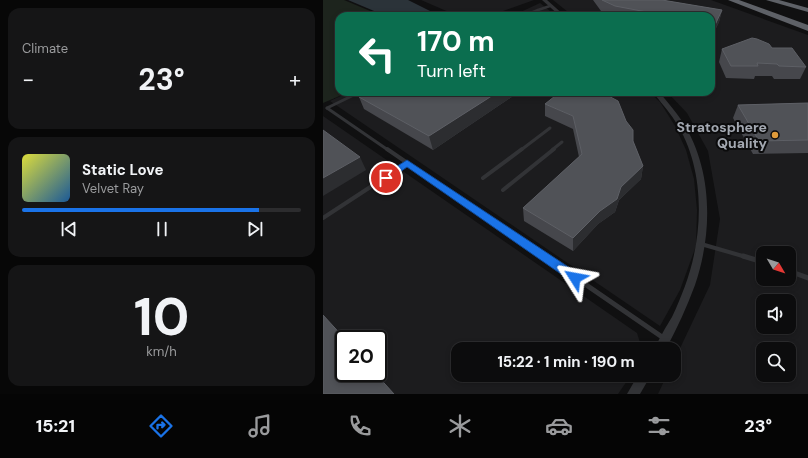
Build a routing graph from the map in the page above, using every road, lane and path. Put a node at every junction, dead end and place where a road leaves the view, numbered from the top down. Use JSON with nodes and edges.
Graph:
{"nodes":[{"id":1,"x":544,"y":0,"type":"edge"},
{"id":2,"x":732,"y":0,"type":"edge"},
{"id":3,"x":770,"y":0,"type":"edge"},
{"id":4,"x":780,"y":0,"type":"edge"},
{"id":5,"x":797,"y":0,"type":"edge"},
{"id":6,"x":550,"y":6,"type":"junction"},
{"id":7,"x":808,"y":6,"type":"edge"},
{"id":8,"x":538,"y":10,"type":"junction"},
{"id":9,"x":808,"y":10,"type":"edge"},
{"id":10,"x":533,"y":12,"type":"edge"},
{"id":11,"x":535,"y":12,"type":"edge"},
{"id":12,"x":558,"y":12,"type":"edge"},
{"id":13,"x":808,"y":16,"type":"edge"},
{"id":14,"x":808,"y":28,"type":"edge"},
{"id":15,"x":352,"y":96,"type":"edge"},
{"id":16,"x":660,"y":96,"type":"edge"},
{"id":17,"x":550,"y":128,"type":"dead end"},
{"id":18,"x":561,"y":142,"type":"dead end"},
{"id":19,"x":407,"y":163,"type":"junction"},
{"id":20,"x":483,"y":178,"type":"dead end"},
{"id":21,"x":503,"y":190,"type":"dead end"},
{"id":22,"x":323,"y":218,"type":"edge"},
{"id":23,"x":701,"y":244,"type":"junction"},
{"id":24,"x":756,"y":260,"type":"edge"},
{"id":25,"x":796,"y":274,"type":"edge"},
{"id":26,"x":808,"y":278,"type":"edge"},
{"id":27,"x":666,"y":340,"type":"joint"},
{"id":28,"x":641,"y":382,"type":"edge"},
{"id":29,"x":633,"y":394,"type":"edge"}],
"edges":[{"from":1,"to":6,"type":"street"},
{"from":2,"to":14,"type":"highway"},
{"from":3,"to":9,"type":"highway"},
{"from":4,"to":13,"type":"highway"},
{"from":5,"to":7,"type":"highway"},
{"from":6,"to":8,"type":"lane"},
{"from":6,"to":12,"type":"street"},
{"from":8,"to":10,"type":"lane"},
{"from":8,"to":11,"type":"lane"},
{"from":15,"to":19,"type":"lane"},
{"from":16,"to":23,"type":"street"},
{"from":17,"to":20,"type":"lane"},
{"from":18,"to":21,"type":"lane"},
{"from":19,"to":22,"type":"lane"},
{"from":19,"to":27,"type":"lane"},
{"from":23,"to":24,"type":"lane"},
{"from":23,"to":27,"type":"street"},
{"from":25,"to":26,"type":"lane"},
{"from":28,"to":29,"type":"street"}]}
